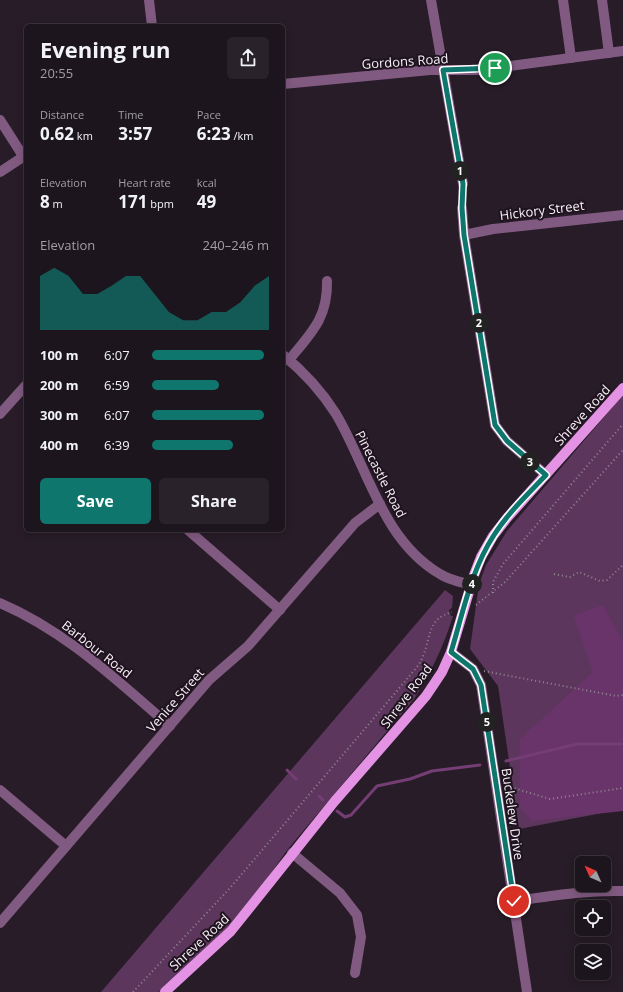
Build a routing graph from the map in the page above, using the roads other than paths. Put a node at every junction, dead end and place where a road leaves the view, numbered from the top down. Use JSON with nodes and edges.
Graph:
{"nodes":[{"id":1,"x":149,"y":0,"type":"edge"},
{"id":2,"x":431,"y":0,"type":"edge"},
{"id":3,"x":563,"y":0,"type":"edge"},
{"id":4,"x":602,"y":0,"type":"edge"},
{"id":5,"x":152,"y":24,"type":"edge"},
{"id":6,"x":623,"y":51,"type":"edge"},
{"id":7,"x":609,"y":53,"type":"junction"},
{"id":8,"x":571,"y":58,"type":"junction"},
{"id":9,"x":443,"y":70,"type":"junction"},
{"id":10,"x":285,"y":84,"type":"edge"},
{"id":11,"x":0,"y":120,"type":"edge"},
{"id":12,"x":24,"y":154,"type":"edge"},
{"id":13,"x":24,"y":156,"type":"edge"},
{"id":14,"x":0,"y":172,"type":"edge"},
{"id":15,"x":463,"y":184,"type":"dead end"},
{"id":16,"x":462,"y":208,"type":"dead end"},
{"id":17,"x":623,"y":215,"type":"edge"},
{"id":18,"x":464,"y":235,"type":"junction"},
{"id":19,"x":327,"y":281,"type":"dead end"},
{"id":20,"x":286,"y":357,"type":"edge"},
{"id":21,"x":24,"y":387,"type":"edge"},
{"id":22,"x":623,"y":388,"type":"edge"},
{"id":23,"x":0,"y":414,"type":"edge"},
{"id":24,"x":546,"y":475,"type":"junction"},
{"id":25,"x":380,"y":504,"type":"junction"},
{"id":26,"x":190,"y":532,"type":"edge"},
{"id":27,"x":471,"y":585,"type":"junction"},
{"id":28,"x":0,"y":603,"type":"edge"},
{"id":29,"x":280,"y":610,"type":"junction"},
{"id":30,"x":451,"y":652,"type":"junction"},
{"id":31,"x":170,"y":726,"type":"junction"},
{"id":32,"x":0,"y":790,"type":"edge"},
{"id":33,"x":66,"y":846,"type":"junction"},
{"id":34,"x":292,"y":853,"type":"junction"},
{"id":35,"x":623,"y":891,"type":"edge"},
{"id":36,"x":514,"y":901,"type":"junction"},
{"id":37,"x":0,"y":923,"type":"edge"},
{"id":38,"x":355,"y":973,"type":"dead end"},
{"id":39,"x":165,"y":992,"type":"edge"},
{"id":40,"x":527,"y":992,"type":"edge"}],
"edges":[{"from":1,"to":5,"type":"street"},
{"from":2,"to":9,"type":"street"},
{"from":3,"to":8,"type":"street"},
{"from":4,"to":7,"type":"street"},
{"from":6,"to":7,"type":"street","name":"Gordons Road"},
{"from":7,"to":8,"type":"street","name":"Gordons Road"},
{"from":8,"to":9,"type":"street","name":"Gordons Road"},
{"from":9,"to":10,"type":"street","name":"Gordons Road"},
{"from":9,"to":15,"type":"street"},
{"from":11,"to":12,"type":"street"},
{"from":13,"to":14,"type":"street"},
{"from":16,"to":18,"type":"street"},
{"from":17,"to":18,"type":"street","name":"Hickory Street"},
{"from":18,"to":24,"type":"street"},
{"from":19,"to":20,"type":"street"},
{"from":20,"to":25,"type":"street","name":"Pinecastle Road"},
{"from":21,"to":23,"type":"street"},
{"from":22,"to":24,"type":"main road","name":"Shreve Road"},
{"from":24,"to":27,"type":"main road","name":"Shreve Road"},
{"from":25,"to":27,"type":"street","name":"Pinecastle Road"},
{"from":25,"to":29,"type":"street","name":"Venice Street"},
{"from":26,"to":29,"type":"street"},
{"from":27,"to":30,"type":"main road","name":"Shreve Road"},
{"from":28,"to":31,"type":"street","name":"Barbour Road"},
{"from":29,"to":31,"type":"street","name":"Venice Street"},
{"from":30,"to":34,"type":"main road","name":"Shreve Road"},
{"from":30,"to":36,"type":"street","name":"Buckelew Drive"},
{"from":31,"to":33,"type":"street","name":"Venice Street"},
{"from":32,"to":33,"type":"street"},
{"from":33,"to":37,"type":"street","name":"Venice Street"},
{"from":34,"to":38,"type":"street"},
{"from":34,"to":39,"type":"main road","name":"Shreve Road"},
{"from":35,"to":36,"type":"street"},
{"from":36,"to":40,"type":"street","name":"Buckelew Drive"}]}
